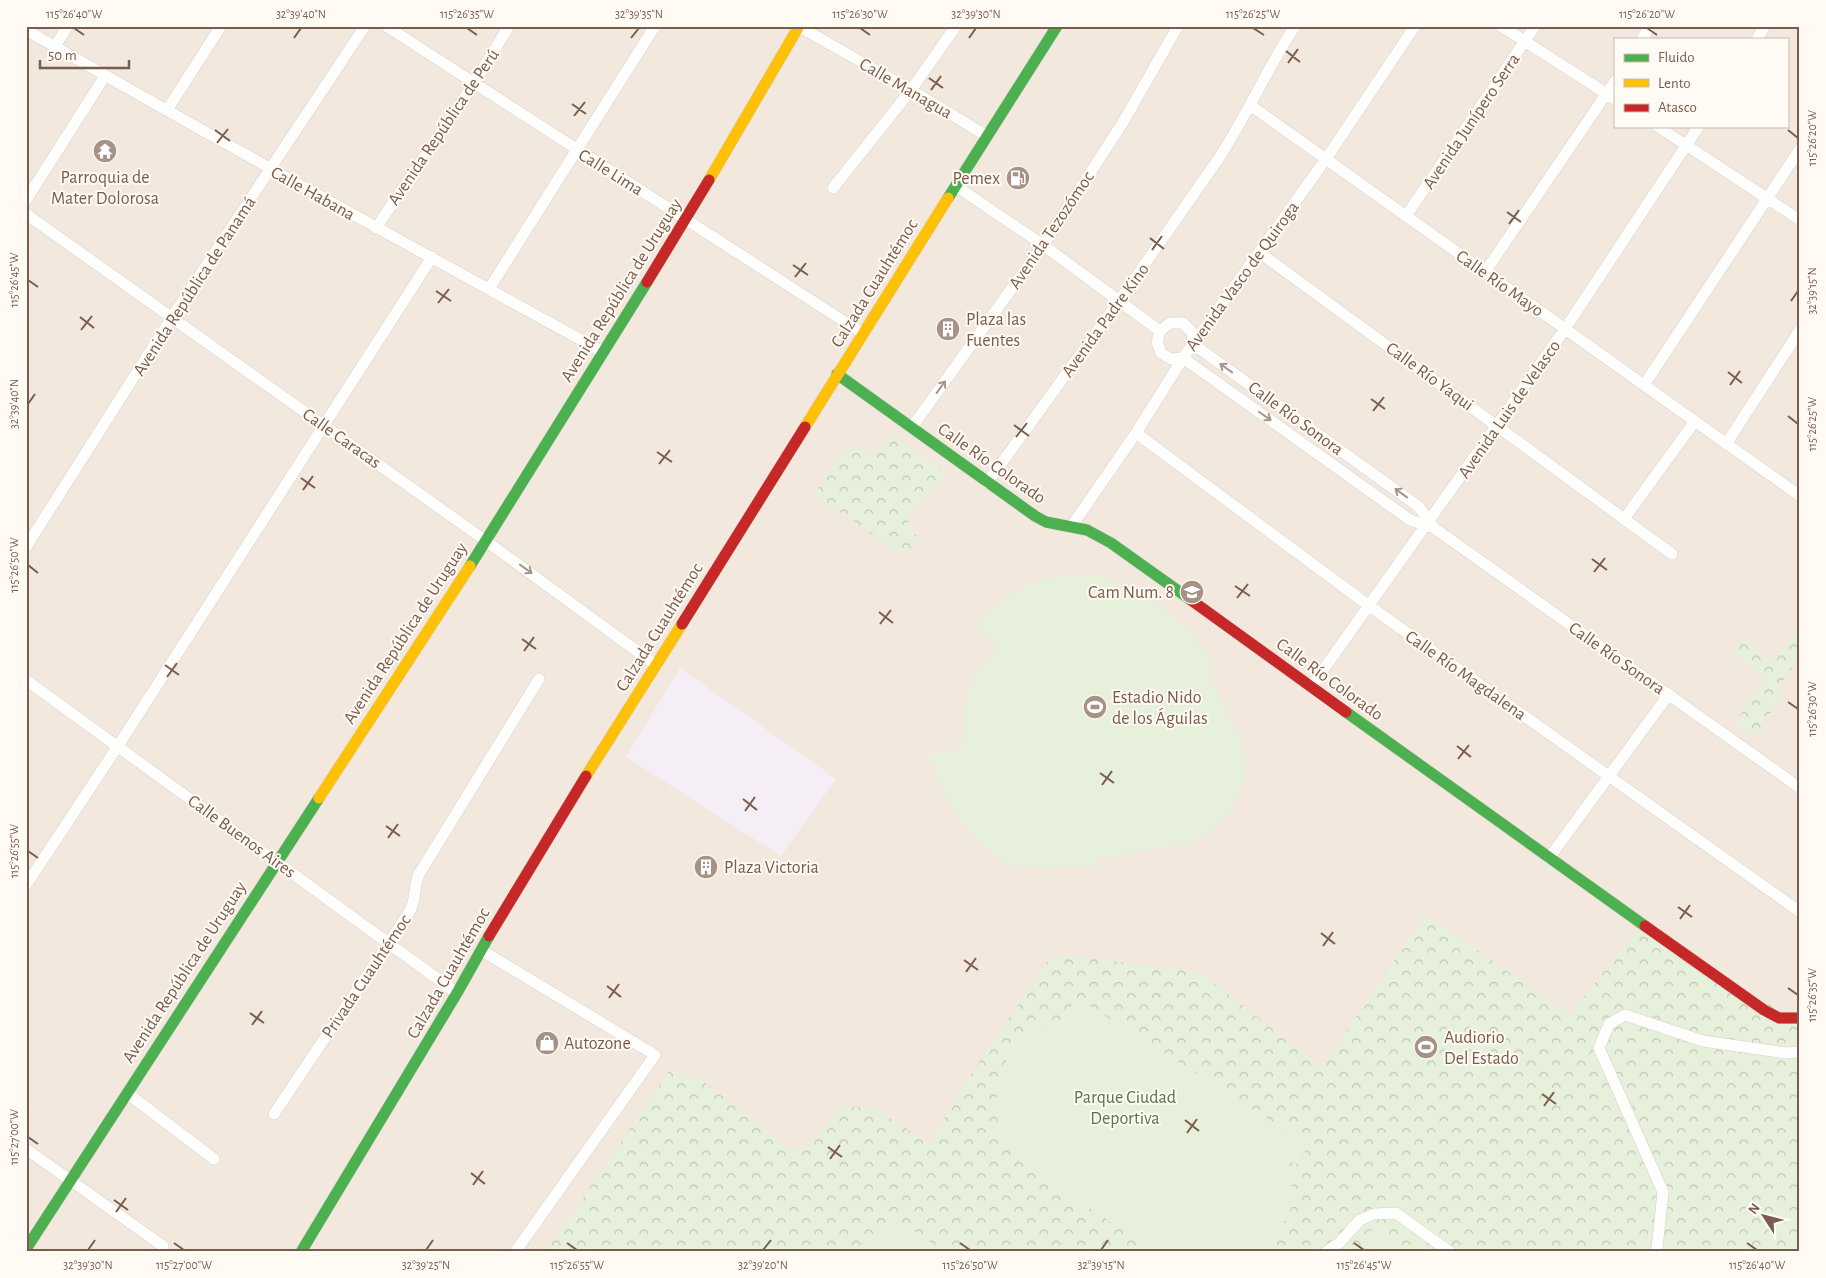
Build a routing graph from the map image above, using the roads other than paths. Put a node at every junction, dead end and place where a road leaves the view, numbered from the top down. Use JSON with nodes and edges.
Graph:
{"nodes":[{"id":1,"x":68,"y":26,"type":"edge"},
{"id":2,"x":221,"y":26,"type":"edge"},
{"id":3,"x":364,"y":26,"type":"edge"},
{"id":4,"x":386,"y":26,"type":"edge"},
{"id":5,"x":509,"y":26,"type":"edge"},
{"id":6,"x":655,"y":26,"type":"edge"},
{"id":7,"x":799,"y":26,"type":"edge"},
{"id":8,"x":956,"y":26,"type":"edge"},
{"id":9,"x":1057,"y":26,"type":"edge"},
{"id":10,"x":1178,"y":26,"type":"edge"},
{"id":11,"x":1295,"y":26,"type":"edge"},
{"id":12,"x":1414,"y":26,"type":"edge"},
{"id":13,"x":1501,"y":26,"type":"edge"},
{"id":14,"x":1535,"y":26,"type":"edge"},
{"id":15,"x":1650,"y":26,"type":"edge"},
{"id":16,"x":1765,"y":26,"type":"edge"},
{"id":17,"x":26,"y":30,"type":"edge"},
{"id":18,"x":1643,"y":38,"type":"edge"},
{"id":19,"x":1758,"y":38,"type":"edge"},
{"id":20,"x":1525,"y":41,"type":"junction"},
{"id":21,"x":55,"y":46,"type":"junction"},
{"id":22,"x":105,"y":76,"type":"junction"},
{"id":23,"x":474,"y":84,"type":"junction"},
{"id":24,"x":911,"y":90,"type":"junction"},
{"id":25,"x":1611,"y":97,"type":"edge"},
{"id":26,"x":1250,"y":105,"type":"junction"},
{"id":27,"x":167,"y":110,"type":"junction"},
{"id":28,"x":1660,"y":128,"type":"edge"},
{"id":29,"x":1698,"y":128,"type":"edge"},
{"id":30,"x":987,"y":136,"type":"junction"},
{"id":31,"x":1687,"y":145,"type":"junction"},
{"id":32,"x":1800,"y":150,"type":"edge"},
{"id":33,"x":577,"y":151,"type":"junction"},
{"id":34,"x":1326,"y":159,"type":"junction"},
{"id":35,"x":270,"y":169,"type":"junction"},
{"id":36,"x":956,"y":186,"type":"junction"},
{"id":37,"x":833,"y":188,"type":"dead end"},
{"id":38,"x":1767,"y":199,"type":"junction"},
{"id":39,"x":26,"y":200,"type":"edge"},
{"id":40,"x":26,"y":214,"type":"edge"},
{"id":41,"x":1406,"y":216,"type":"junction"},
{"id":42,"x":686,"y":219,"type":"junction"},
{"id":43,"x":1800,"y":220,"type":"edge"},
{"id":44,"x":376,"y":228,"type":"junction"},
{"id":45,"x":1043,"y":245,"type":"junction"},
{"id":46,"x":1260,"y":253,"type":"junction"},
{"id":47,"x":432,"y":257,"type":"junction"},
{"id":48,"x":1485,"y":272,"type":"junction"},
{"id":49,"x":488,"y":289,"type":"junction"},
{"id":50,"x":1119,"y":301,"type":"junction"},
{"id":51,"x":172,"y":317,"type":"junction"},
{"id":52,"x":1565,"y":329,"type":"junction"},
{"id":53,"x":1800,"y":330,"type":"edge"},
{"id":54,"x":1160,"y":331,"type":"junction"},
{"id":55,"x":862,"y":333,"type":"junction"},
{"id":56,"x":1193,"y":344,"type":"junction"},
{"id":57,"x":603,"y":352,"type":"junction"},
{"id":58,"x":1182,"y":358,"type":"junction"},
{"id":59,"x":837,"y":374,"type":"junction"},
{"id":60,"x":1644,"y":385,"type":"junction"},
{"id":61,"x":1695,"y":421,"type":"junction"},
{"id":62,"x":324,"y":425,"type":"junction"},
{"id":63,"x":1498,"y":425,"type":"junction"},
{"id":64,"x":912,"y":427,"type":"junction"},
{"id":65,"x":1136,"y":433,"type":"junction"},
{"id":66,"x":1726,"y":444,"type":"junction"},
{"id":67,"x":987,"y":482,"type":"junction"},
{"id":68,"x":1800,"y":496,"type":"edge"},
{"id":69,"x":1624,"y":519,"type":"junction"},
{"id":70,"x":1429,"y":525,"type":"junction"},
{"id":71,"x":1071,"y":527,"type":"junction"},
{"id":72,"x":486,"y":541,"type":"junction"},
{"id":73,"x":26,"y":547,"type":"edge"},
{"id":74,"x":1672,"y":554,"type":"dead end"},
{"id":75,"x":1368,"y":605,"type":"junction"},
{"id":76,"x":656,"y":665,"type":"junction"},
{"id":77,"x":26,"y":680,"type":"edge"},
{"id":78,"x":539,"y":680,"type":"dead end"},
{"id":79,"x":1311,"y":687,"type":"junction"},
{"id":80,"x":1669,"y":694,"type":"junction"},
{"id":81,"x":118,"y":746,"type":"junction"},
{"id":82,"x":1609,"y":776,"type":"junction"},
{"id":83,"x":1798,"y":785,"type":"edge"},
{"id":84,"x":1549,"y":858,"type":"junction"},
{"id":85,"x":277,"y":861,"type":"junction"},
{"id":86,"x":26,"y":885,"type":"edge"},
{"id":87,"x":1800,"y":912,"type":"edge"},
{"id":88,"x":388,"y":942,"type":"junction"},
{"id":89,"x":481,"y":950,"type":"junction"},
{"id":90,"x":457,"y":993,"type":"junction"},
{"id":91,"x":1797,"y":1016,"type":"edge"},
{"id":92,"x":1800,"y":1052,"type":"edge"},
{"id":93,"x":127,"y":1093,"type":"junction"},
{"id":94,"x":274,"y":1114,"type":"dead end"},
{"id":95,"x":26,"y":1150,"type":"edge"},
{"id":96,"x":214,"y":1159,"type":"dead end"},
{"id":97,"x":70,"y":1181,"type":"junction"},
{"id":98,"x":163,"y":1246,"type":"dead end"},
{"id":99,"x":26,"y":1248,"type":"edge"},
{"id":100,"x":301,"y":1252,"type":"edge"},
{"id":101,"x":516,"y":1252,"type":"edge"},
{"id":102,"x":1326,"y":1252,"type":"edge"},
{"id":103,"x":1450,"y":1252,"type":"edge"},
{"id":104,"x":1655,"y":1252,"type":"edge"}],
"edges":[{"from":1,"to":21,"type":"street"},
{"from":2,"to":27,"type":"street"},
{"from":3,"to":35,"type":"street","name":"Avenida República de Panamá"},
{"from":4,"to":23,"type":"street","name":"Calle Lima"},
{"from":5,"to":23,"type":"street","name":"Avenida República de Perú"},
{"from":6,"to":33,"type":"street"},
{"from":7,"to":24,"type":"street","name":"Calle Managua"},
{"from":7,"to":42,"type":"street","name":"Avenida República de Uruguay"},
{"from":8,"to":24,"type":"street"},
{"from":9,"to":30,"type":"street","name":"Calzada Cuauhtémoc"},
{"from":10,"to":45,"type":"street","name":"Avenida Tezozómoc"},
{"from":11,"to":26,"type":"street","name":"Avenida Padre Kino"},
{"from":12,"to":34,"type":"street","name":"Avenida Vasco de Quiroga"},
{"from":13,"to":20,"type":"street"},
{"from":14,"to":20,"type":"street","name":"Avenida Junípero Serra"},
{"from":15,"to":18,"type":"street"},
{"from":16,"to":19,"type":"street"},
{"from":17,"to":21,"type":"street","name":"Calle Habana"},
{"from":20,"to":25,"type":"street"},
{"from":20,"to":41,"type":"street","name":"Avenida Junípero Serra"},
{"from":21,"to":22,"type":"street","name":"Calle Habana"},
{"from":22,"to":27,"type":"street","name":"Calle Habana"},
{"from":22,"to":39,"type":"street"},
{"from":23,"to":33,"type":"street","name":"Calle Lima"},
{"from":23,"to":44,"type":"street","name":"Avenida República de Perú"},
{"from":24,"to":30,"type":"street","name":"Calle Managua"},
{"from":24,"to":37,"type":"street"},
{"from":25,"to":48,"type":"street"},
{"from":26,"to":34,"type":"street","name":"Calle Río Mayo"},
{"from":26,"to":50,"type":"street","name":"Avenida Padre Kino"},
{"from":27,"to":35,"type":"street","name":"Calle Habana"},
{"from":28,"to":31,"type":"street"},
{"from":29,"to":31,"type":"street","name":"Avenida Luis de Velasco"},
{"from":30,"to":36,"type":"street","name":"Calzada Cuauhtémoc"},
{"from":31,"to":38,"type":"street"},
{"from":31,"to":52,"type":"street","name":"Avenida Luis de Velasco"},
{"from":32,"to":38,"type":"street"},
{"from":33,"to":42,"type":"street","name":"Calle Lima"},
{"from":33,"to":49,"type":"street"},
{"from":34,"to":41,"type":"street","name":"Calle Río Mayo"},
{"from":34,"to":46,"type":"street","name":"Avenida Vasco de Quiroga"},
{"from":35,"to":44,"type":"street","name":"Calle Habana"},
{"from":35,"to":51,"type":"street","name":"Avenida República de Panamá"},
{"from":36,"to":45,"type":"street"},
{"from":36,"to":55,"type":"street","name":"Calzada Cuauhtémoc"},
{"from":38,"to":43,"type":"street"},
{"from":38,"to":60,"type":"street"},
{"from":40,"to":51,"type":"street","name":"Calle Caracas"},
{"from":41,"to":48,"type":"street","name":"Calle Río Mayo"},
{"from":42,"to":55,"type":"street","name":"Calle Lima"},
{"from":42,"to":57,"type":"street","name":"Avenida República de Uruguay"},
{"from":44,"to":47,"type":"street","name":"Calle Habana"},
{"from":45,"to":50,"type":"street"},
{"from":64,"to":45,"type":"street","name":"Avenida Tezozómoc","one_way":true},
{"from":46,"to":56,"type":"street","name":"Avenida Vasco de Quiroga"},
{"from":46,"to":63,"type":"street","name":"Calle Río Yaqui"},
{"from":47,"to":49,"type":"street","name":"Calle Habana"},
{"from":47,"to":62,"type":"street"},
{"from":48,"to":52,"type":"street","name":"Calle Río Mayo"},
{"from":49,"to":57,"type":"street","name":"Calle Habana"},
{"from":50,"to":54,"type":"street"},
{"from":50,"to":67,"type":"street","name":"Avenida Padre Kino"},
{"from":51,"to":62,"type":"street","name":"Calle Caracas"},
{"from":51,"to":73,"type":"street","name":"Avenida República de Panamá"},
{"from":52,"to":60,"type":"street","name":"Calle Río Mayo"},
{"from":52,"to":63,"type":"street","name":"Avenida Luis de Velasco"},
{"from":53,"to":66,"type":"street"},
{"from":54,"to":56,"type":"street","name":"Calle Río Sonora"},
{"from":54,"to":58,"type":"street","name":"Calle Río Sonora"},
{"from":55,"to":59,"type":"street","name":"Calzada Cuauhtémoc"},
{"from":56,"to":58,"type":"street","name":"Avenida Vasco de Quiroga"},
{"from":70,"to":56,"type":"street","name":"Calle Río Sonora","one_way":true},
{"from":57,"to":72,"type":"street","name":"Avenida República de Uruguay"},
{"from":58,"to":65,"type":"street","name":"Avenida Vasco de Quiroga"},
{"from":58,"to":70,"type":"street","name":"Calle Río Sonora","one_way":true},
{"from":59,"to":64,"type":"street","name":"Calle Río Colorado"},
{"from":59,"to":76,"type":"street","name":"Calzada Cuauhtémoc"},
{"from":60,"to":61,"type":"street","name":"Calle Río Mayo"},
{"from":61,"to":66,"type":"street","name":"Calle Río Mayo"},
{"from":61,"to":69,"type":"street"},
{"from":62,"to":72,"type":"street","name":"Calle Caracas"},
{"from":62,"to":81,"type":"street"},
{"from":63,"to":69,"type":"street","name":"Calle Río Yaqui"},
{"from":63,"to":70,"type":"street","name":"Avenida Luis de Velasco"},
{"from":64,"to":67,"type":"street","name":"Calle Río Colorado"},
{"from":65,"to":71,"type":"street","name":"Avenida Vasco de Quiroga"},
{"from":65,"to":75,"type":"street","name":"Calle Río Magdalena"},
{"from":66,"to":68,"type":"street","name":"Calle Río Mayo"},
{"from":67,"to":71,"type":"street","name":"Calle Río Colorado"},
{"from":69,"to":74,"type":"street","name":"Calle Río Yaqui"},
{"from":70,"to":75,"type":"street","name":"Avenida Luis de Velasco"},
{"from":70,"to":80,"type":"street","name":"Calle Río Sonora"},
{"from":71,"to":79,"type":"street","name":"Calle Río Colorado"},
{"from":72,"to":76,"type":"street","name":"Calle Caracas","one_way":true},
{"from":72,"to":85,"type":"street","name":"Avenida República de Uruguay"},
{"from":75,"to":79,"type":"street","name":"Avenida Luis de Velasco"},
{"from":75,"to":82,"type":"street","name":"Calle Río Magdalena"},
{"from":76,"to":89,"type":"street","name":"Calzada Cuauhtémoc"},
{"from":77,"to":81,"type":"street","name":"Calle Buenos Aires"},
{"from":78,"to":88,"type":"street","name":"Privada Cuauhtémoc"},
{"from":79,"to":84,"type":"street","name":"Calle Río Colorado"},
{"from":80,"to":82,"type":"street"},
{"from":80,"to":83,"type":"street","name":"Calle Río Sonora"},
{"from":81,"to":85,"type":"street","name":"Calle Buenos Aires"},
{"from":81,"to":86,"type":"street"},
{"from":82,"to":84,"type":"street"},
{"from":82,"to":87,"type":"street","name":"Calle Río Magdalena"},
{"from":84,"to":91,"type":"street","name":"Calle Río Colorado"},
{"from":85,"to":88,"type":"street","name":"Calle Buenos Aires"},
{"from":85,"to":93,"type":"street","name":"Avenida República de Uruguay"},
{"from":88,"to":90,"type":"street","name":"Calle Buenos Aires"},
{"from":88,"to":94,"type":"street","name":"Privada Cuauhtémoc"},
{"from":89,"to":90,"type":"street","name":"Calzada Cuauhtémoc"},
{"from":89,"to":101,"type":"street"},
{"from":90,"to":100,"type":"street","name":"Calzada Cuauhtémoc"},
{"from":92,"to":104,"type":"street"},
{"from":93,"to":96,"type":"street"},
{"from":93,"to":97,"type":"street","name":"Avenida República de Uruguay"},
{"from":95,"to":97,"type":"street"},
{"from":97,"to":98,"type":"street"},
{"from":97,"to":99,"type":"street","name":"Avenida República de Uruguay"},
{"from":102,"to":103,"type":"street"}]}
